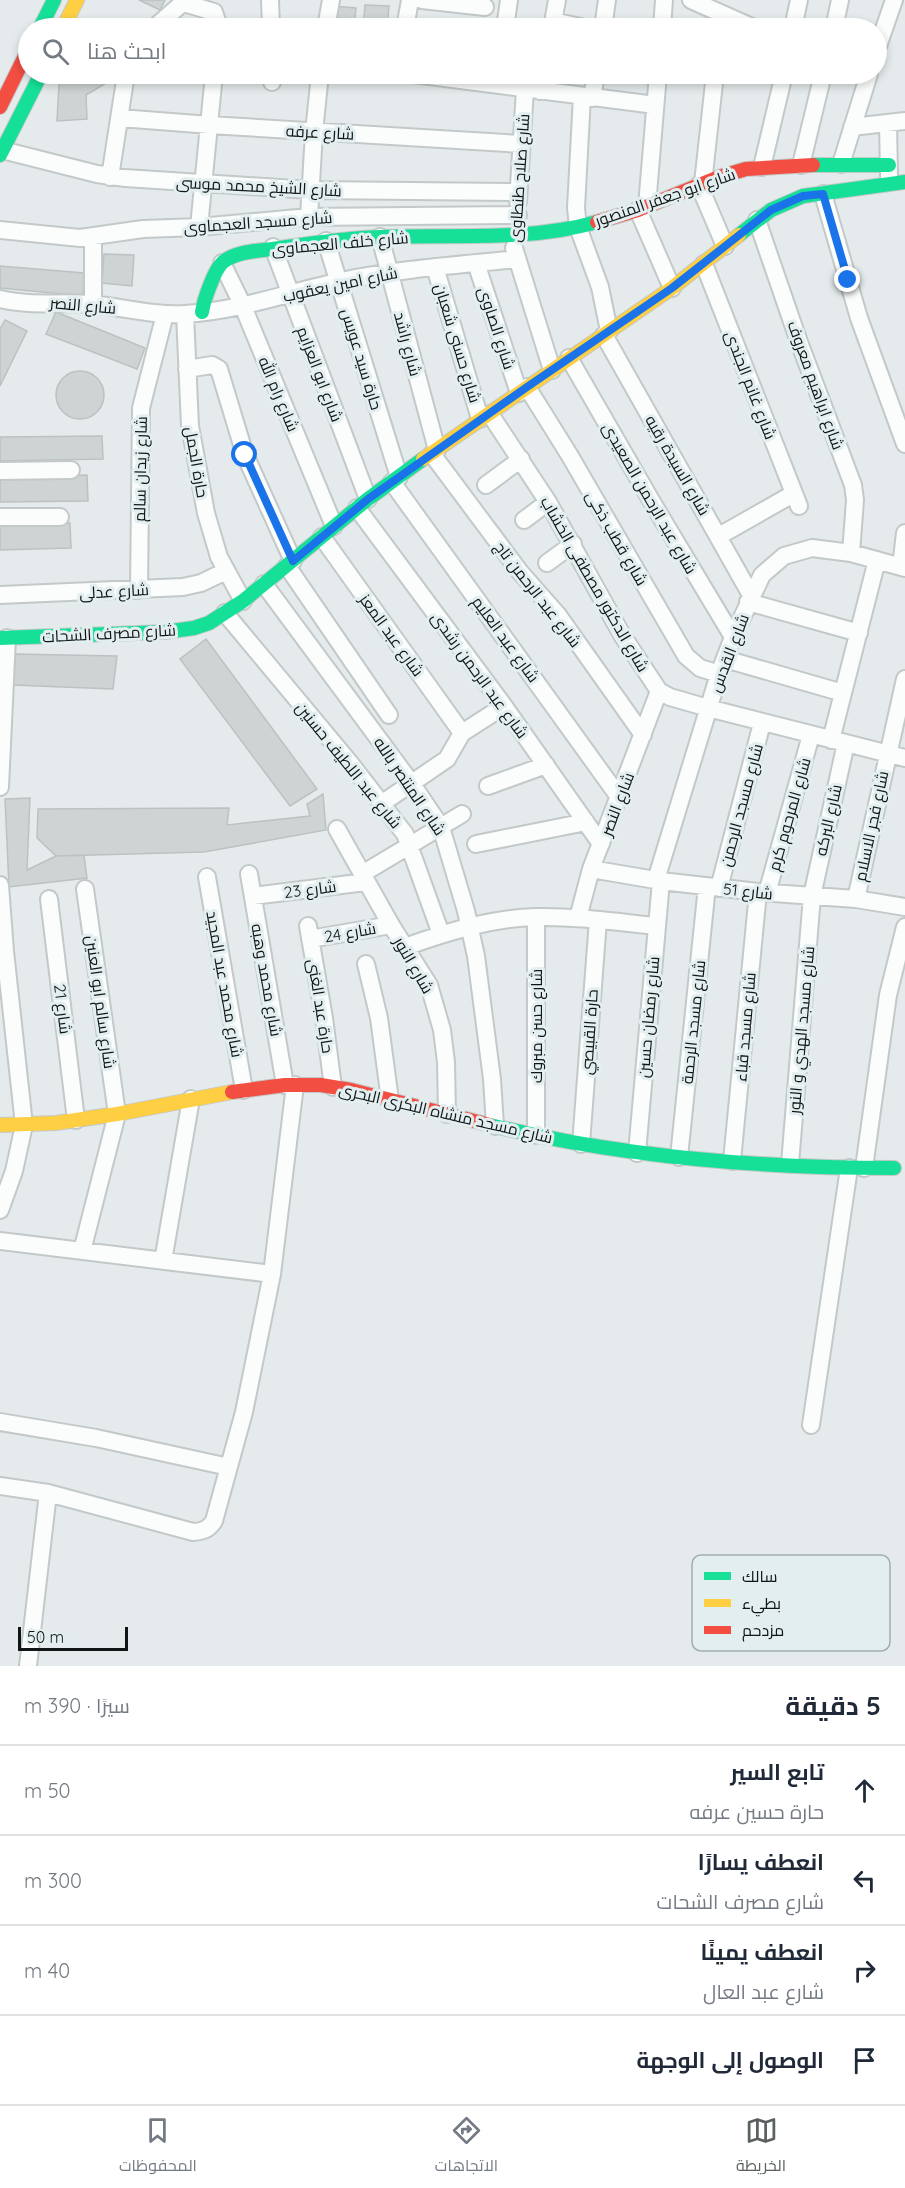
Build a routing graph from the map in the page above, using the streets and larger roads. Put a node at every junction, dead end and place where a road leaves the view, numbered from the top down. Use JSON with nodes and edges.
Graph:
{"nodes":[{"id":1,"x":54,"y":0,"type":"edge"},
{"id":2,"x":77,"y":0,"type":"edge"},
{"id":3,"x":270,"y":0,"type":"edge"},
{"id":4,"x":331,"y":0,"type":"edge"},
{"id":5,"x":410,"y":0,"type":"edge"},
{"id":6,"x":422,"y":0,"type":"edge"},
{"id":7,"x":509,"y":0,"type":"edge"},
{"id":8,"x":557,"y":0,"type":"edge"},
{"id":9,"x":607,"y":0,"type":"edge"},
{"id":10,"x":664,"y":0,"type":"edge"},
{"id":11,"x":799,"y":0,"type":"edge"},
{"id":12,"x":840,"y":0,"type":"edge"},
{"id":13,"x":894,"y":0,"type":"edge"},
{"id":14,"x":185,"y":1,"type":"edge"},
{"id":15,"x":697,"y":1,"type":"edge"},
{"id":16,"x":485,"y":7,"type":"dead end"},
{"id":17,"x":45,"y":18,"type":"edge"},
{"id":18,"x":68,"y":18,"type":"edge"},
{"id":19,"x":165,"y":18,"type":"edge"},
{"id":20,"x":216,"y":18,"type":"edge"},
{"id":21,"x":271,"y":18,"type":"edge"},
{"id":22,"x":328,"y":18,"type":"edge"},
{"id":23,"x":407,"y":18,"type":"edge"},
{"id":24,"x":506,"y":18,"type":"edge"},
{"id":25,"x":554,"y":18,"type":"edge"},
{"id":26,"x":604,"y":18,"type":"edge"},
{"id":27,"x":663,"y":18,"type":"edge"},
{"id":28,"x":717,"y":18,"type":"edge"},
{"id":29,"x":795,"y":18,"type":"edge"},
{"id":30,"x":836,"y":18,"type":"edge"},
{"id":31,"x":887,"y":20,"type":"edge"},
{"id":32,"x":18,"y":70,"type":"edge"},
{"id":33,"x":37,"y":84,"type":"edge"},
{"id":34,"x":125,"y":84,"type":"edge"},
{"id":35,"x":213,"y":84,"type":"edge"},
{"id":36,"x":319,"y":84,"type":"edge"},
{"id":37,"x":510,"y":84,"type":"edge"},
{"id":38,"x":536,"y":84,"type":"edge"},
{"id":39,"x":592,"y":84,"type":"edge"},
{"id":40,"x":657,"y":84,"type":"edge"},
{"id":41,"x":714,"y":84,"type":"edge"},
{"id":42,"x":782,"y":84,"type":"edge"},
{"id":43,"x":821,"y":84,"type":"edge"},
{"id":44,"x":866,"y":84,"type":"edge"},
{"id":45,"x":532,"y":90,"type":"junction"},
{"id":46,"x":587,"y":97,"type":"junction"},
{"id":47,"x":655,"y":105,"type":"junction"},
{"id":48,"x":0,"y":107,"type":"edge"},
{"id":49,"x":120,"y":118,"type":"junction"},
{"id":50,"x":897,"y":122,"type":"edge"},
{"id":51,"x":210,"y":125,"type":"junction"},
{"id":52,"x":852,"y":127,"type":"junction"},
{"id":53,"x":314,"y":132,"type":"junction"},
{"id":54,"x":521,"y":144,"type":"junction"},
{"id":55,"x":1,"y":152,"type":"edge"},
{"id":56,"x":841,"y":164,"type":"junction"},
{"id":57,"x":801,"y":165,"type":"junction"},
{"id":58,"x":889,"y":165,"type":"junction"},
{"id":59,"x":762,"y":167,"type":"junction"},
{"id":60,"x":110,"y":177,"type":"junction"},
{"id":61,"x":897,"y":183,"type":"edge"},
{"id":62,"x":204,"y":184,"type":"junction"},
{"id":63,"x":701,"y":184,"type":"junction"},
{"id":64,"x":311,"y":190,"type":"junction"},
{"id":65,"x":518,"y":192,"type":"junction"},
{"id":66,"x":823,"y":194,"type":"junction"},
{"id":67,"x":642,"y":208,"type":"junction"},
{"id":68,"x":518,"y":215,"type":"junction"},
{"id":69,"x":309,"y":217,"type":"junction"},
{"id":70,"x":757,"y":220,"type":"junction"},
{"id":71,"x":199,"y":227,"type":"junction"},
{"id":72,"x":578,"y":227,"type":"junction"},
{"id":73,"x":0,"y":230,"type":"edge"},
{"id":74,"x":514,"y":236,"type":"junction"},
{"id":75,"x":380,"y":237,"type":"junction"},
{"id":76,"x":93,"y":238,"type":"junction"},
{"id":77,"x":326,"y":241,"type":"junction"},
{"id":78,"x":725,"y":246,"type":"junction"},
{"id":79,"x":273,"y":247,"type":"junction"},
{"id":80,"x":517,"y":258,"type":"junction"},
{"id":81,"x":222,"y":263,"type":"junction"},
{"id":82,"x":476,"y":263,"type":"junction"},
{"id":83,"x":704,"y":264,"type":"junction"},
{"id":84,"x":435,"y":267,"type":"junction"},
{"id":85,"x":388,"y":272,"type":"junction"},
{"id":86,"x":338,"y":281,"type":"junction"},
{"id":87,"x":672,"y":288,"type":"junction"},
{"id":88,"x":290,"y":295,"type":"junction"},
{"id":89,"x":2,"y":304,"type":"edge"},
{"id":90,"x":93,"y":304,"type":"junction"},
{"id":91,"x":242,"y":304,"type":"junction"},
{"id":92,"x":202,"y":312,"type":"junction"},
{"id":93,"x":165,"y":314,"type":"junction"},
{"id":94,"x":185,"y":314,"type":"junction"},
{"id":95,"x":606,"y":333,"type":"junction"},
{"id":96,"x":569,"y":358,"type":"junction"},
{"id":97,"x":187,"y":369,"type":"junction"},
{"id":98,"x":552,"y":370,"type":"junction"},
{"id":99,"x":523,"y":390,"type":"junction"},
{"id":100,"x":485,"y":416,"type":"junction"},
{"id":101,"x":905,"y":444,"type":"edge"},
{"id":102,"x":435,"y":452,"type":"junction"},
{"id":103,"x":521,"y":459,"type":"junction"},
{"id":104,"x":71,"y":470,"type":"dead end"},
{"id":105,"x":0,"y":471,"type":"edge"},
{"id":106,"x":396,"y":480,"type":"junction"},
{"id":107,"x":486,"y":485,"type":"dead end"},
{"id":108,"x":548,"y":502,"type":"junction"},
{"id":109,"x":362,"y":504,"type":"junction"},
{"id":110,"x":0,"y":517,"type":"edge"},
{"id":111,"x":60,"y":517,"type":"dead end"},
{"id":112,"x":524,"y":519,"type":"dead end"},
{"id":113,"x":328,"y":531,"type":"junction"},
{"id":114,"x":905,"y":533,"type":"edge"},
{"id":115,"x":718,"y":536,"type":"junction"},
{"id":116,"x":573,"y":544,"type":"junction"},
{"id":117,"x":851,"y":553,"type":"junction"},
{"id":118,"x":877,"y":560,"type":"junction"},
{"id":119,"x":547,"y":563,"type":"dead end"},
{"id":120,"x":290,"y":564,"type":"junction"},
{"id":121,"x":903,"y":568,"type":"edge"},
{"id":122,"x":226,"y":571,"type":"junction"},
{"id":123,"x":264,"y":584,"type":"junction"},
{"id":124,"x":139,"y":590,"type":"junction"},
{"id":125,"x":0,"y":595,"type":"edge"},
{"id":126,"x":750,"y":598,"type":"junction"},
{"id":127,"x":243,"y":601,"type":"junction"},
{"id":128,"x":225,"y":614,"type":"junction"},
{"id":129,"x":859,"y":633,"type":"junction"},
{"id":130,"x":733,"y":637,"type":"junction"},
{"id":131,"x":3,"y":638,"type":"edge"},
{"id":132,"x":722,"y":667,"type":"junction"},
{"id":133,"x":905,"y":679,"type":"edge"},
{"id":134,"x":659,"y":691,"type":"junction"},
{"id":135,"x":843,"y":693,"type":"junction"},
{"id":136,"x":504,"y":705,"type":"junction"},
{"id":137,"x":708,"y":708,"type":"junction"},
{"id":138,"x":389,"y":715,"type":"dead end"},
{"id":139,"x":762,"y":723,"type":"junction"},
{"id":140,"x":462,"y":733,"type":"junction"},
{"id":141,"x":643,"y":735,"type":"junction"},
{"id":142,"x":811,"y":735,"type":"junction"},
{"id":143,"x":839,"y":741,"type":"junction"},
{"id":144,"x":887,"y":753,"type":"junction"},
{"id":145,"x":905,"y":758,"type":"edge"},
{"id":146,"x":546,"y":765,"type":"junction"},
{"id":147,"x":412,"y":784,"type":"junction"},
{"id":148,"x":488,"y":786,"type":"dead end"},
{"id":149,"x":0,"y":787,"type":"edge"},
{"id":150,"x":619,"y":797,"type":"junction"},
{"id":151,"x":381,"y":804,"type":"junction"},
{"id":152,"x":462,"y":814,"type":"dead end"},
{"id":153,"x":586,"y":822,"type":"junction"},
{"id":154,"x":441,"y":827,"type":"junction"},
{"id":155,"x":337,"y":829,"type":"dead end"},
{"id":156,"x":476,"y":844,"type":"dead end"},
{"id":157,"x":601,"y":844,"type":"junction"},
{"id":158,"x":410,"y":846,"type":"junction"},
{"id":159,"x":591,"y":869,"type":"junction"},
{"id":160,"x":249,"y":874,"type":"dead end"},
{"id":161,"x":207,"y":877,"type":"dead end"},
{"id":162,"x":364,"y":878,"type":"junction"},
{"id":163,"x":658,"y":880,"type":"junction"},
{"id":164,"x":0,"y":885,"type":"edge"},
{"id":165,"x":713,"y":887,"type":"junction"},
{"id":166,"x":85,"y":889,"type":"dead end"},
{"id":167,"x":762,"y":893,"type":"junction"},
{"id":168,"x":253,"y":896,"type":"junction"},
{"id":169,"x":812,"y":896,"type":"junction"},
{"id":170,"x":49,"y":899,"type":"dead end"},
{"id":171,"x":856,"y":899,"type":"junction"},
{"id":172,"x":905,"y":907,"type":"edge"},
{"id":173,"x":536,"y":916,"type":"junction"},
{"id":174,"x":578,"y":918,"type":"junction"},
{"id":175,"x":598,"y":920,"type":"junction"},
{"id":176,"x":391,"y":925,"type":"junction"},
{"id":177,"x":470,"y":926,"type":"junction"},
{"id":178,"x":656,"y":926,"type":"junction"},
{"id":179,"x":905,"y":927,"type":"edge"},
{"id":180,"x":309,"y":933,"type":"joint"},
{"id":181,"x":441,"y":934,"type":"junction"},
{"id":182,"x":405,"y":948,"type":"junction"},
{"id":183,"x":366,"y":964,"type":"dead end"},
{"id":184,"x":290,"y":1085,"type":"junction"},
{"id":185,"x":333,"y":1087,"type":"junction"},
{"id":186,"x":244,"y":1090,"type":"junction"},
{"id":187,"x":191,"y":1099,"type":"junction"},
{"id":188,"x":390,"y":1100,"type":"junction"},
{"id":189,"x":117,"y":1114,"type":"junction"},
{"id":190,"x":447,"y":1114,"type":"junction"},
{"id":191,"x":76,"y":1120,"type":"junction"},
{"id":192,"x":0,"y":1125,"type":"edge"},
{"id":193,"x":24,"y":1125,"type":"junction"},
{"id":194,"x":495,"y":1126,"type":"junction"},
{"id":195,"x":536,"y":1135,"type":"junction"},
{"id":196,"x":581,"y":1144,"type":"junction"},
{"id":197,"x":637,"y":1153,"type":"junction"},
{"id":198,"x":679,"y":1157,"type":"junction"},
{"id":199,"x":732,"y":1161,"type":"junction"},
{"id":200,"x":790,"y":1164,"type":"junction"},
{"id":201,"x":856,"y":1168,"type":"junction"},
{"id":202,"x":894,"y":1168,"type":"dead end"},
{"id":203,"x":7,"y":1170,"type":"edge"},
{"id":204,"x":0,"y":1210,"type":"edge"},
{"id":205,"x":0,"y":1241,"type":"edge"},
{"id":206,"x":82,"y":1251,"type":"junction"},
{"id":207,"x":163,"y":1261,"type":"junction"},
{"id":208,"x":272,"y":1274,"type":"junction"},
{"id":209,"x":0,"y":1422,"type":"edge"},
{"id":210,"x":811,"y":1425,"type":"dead end"},
{"id":211,"x":229,"y":1467,"type":"junction"},
{"id":212,"x":0,"y":1486,"type":"edge"},
{"id":213,"x":48,"y":1493,"type":"junction"},
{"id":214,"x":28,"y":1666,"type":"edge"}],
"edges":[{"from":1,"to":17,"type":"street"},
{"from":2,"to":18,"type":"street"},
{"from":3,"to":21,"type":"street"},
{"from":4,"to":22,"type":"street"},
{"from":5,"to":23,"type":"street"},
{"from":6,"to":16,"type":"street"},
{"from":7,"to":24,"type":"street"},
{"from":8,"to":25,"type":"street"},
{"from":9,"to":26,"type":"street"},
{"from":10,"to":27,"type":"street"},
{"from":11,"to":29,"type":"street"},
{"from":12,"to":30,"type":"street"},
{"from":13,"to":31,"type":"street"},
{"from":14,"to":19,"type":"street"},
{"from":14,"to":20,"type":"street"},
{"from":15,"to":28,"type":"street"},
{"from":32,"to":48,"type":"street"},
{"from":33,"to":55,"type":"street"},
{"from":34,"to":49,"type":"street"},
{"from":35,"to":51,"type":"street"},
{"from":36,"to":53,"type":"street"},
{"from":37,"to":45,"type":"street"},
{"from":38,"to":45,"type":"street","name":"شارع صلاح طنطاوى"},
{"from":39,"to":46,"type":"street","name":"شارع السيدة رقيه"},
{"from":40,"to":47,"type":"street"},
{"from":41,"to":63,"type":"street"},
{"from":42,"to":59,"type":"street"},
{"from":43,"to":57,"type":"street"},
{"from":44,"to":52,"type":"street"},
{"from":45,"to":46,"type":"street"},
{"from":45,"to":54,"type":"street","name":"شارع صلاح طنطاوى"},
{"from":46,"to":47,"type":"street"},
{"from":46,"to":72,"type":"street","name":"شارع السيدة رقيه"},
{"from":47,"to":67,"type":"street"},
{"from":49,"to":51,"type":"street","name":"شارع عرفه"},
{"from":49,"to":60,"type":"street"},
{"from":50,"to":52,"type":"street"},
{"from":50,"to":58,"type":"street"},
{"from":51,"to":53,"type":"street","name":"شارع عرفه"},
{"from":51,"to":62,"type":"street"},
{"from":52,"to":56,"type":"street"},
{"from":53,"to":54,"type":"street","name":"شارع عرفه"},
{"from":53,"to":64,"type":"street"},
{"from":54,"to":65,"type":"street","name":"شارع صلاح طنطاوى"},
{"from":55,"to":60,"type":"street","name":"شارع الشيخ محمد موسى"},
{"from":56,"to":57,"type":"street","name":"شارع ابو جعفر المنصور"},
{"from":56,"to":58,"type":"street","name":"شارع ابو جعفر المنصور"},
{"from":57,"to":59,"type":"street","name":"شارع ابو جعفر المنصور"},
{"from":58,"to":61,"type":"street"},
{"from":59,"to":63,"type":"street","name":"شارع ابو جعفر المنصور"},
{"from":60,"to":62,"type":"street","name":"شارع الشيخ محمد موسى"},
{"from":61,"to":66,"type":"street","name":"شارع مصرف الشحات"},
{"from":62,"to":64,"type":"street","name":"شارع الشيخ محمد موسى"},
{"from":62,"to":71,"type":"street"},
{"from":63,"to":67,"type":"street","name":"شارع ابو جعفر المنصور"},
{"from":63,"to":78,"type":"street"},
{"from":64,"to":65,"type":"street","name":"شارع الشيخ محمد موسى"},
{"from":64,"to":69,"type":"street"},
{"from":65,"to":68,"type":"street","name":"شارع صلاح طنطاوى"},
{"from":66,"to":70,"type":"street","name":"شارع مصرف الشحات"},
{"from":66,"to":101,"type":"street"},
{"from":67,"to":72,"type":"street","name":"شارع ابو جعفر المنصور"},
{"from":67,"to":87,"type":"street"},
{"from":68,"to":69,"type":"street","name":"شارع مسجد العجماوى"},
{"from":68,"to":74,"type":"street","name":"شارع صلاح طنطاوى"},
{"from":69,"to":71,"type":"street","name":"شارع مسجد العجماوى"},
{"from":70,"to":78,"type":"street","name":"شارع مصرف الشحات"},
{"from":70,"to":117,"type":"street","name":"شارع ابراهيم معروف"},
{"from":71,"to":76,"type":"street","name":"شارع مسجد العجماوى"},
{"from":72,"to":74,"type":"street","name":"شارع ابو جعفر المنصور"},
{"from":72,"to":95,"type":"street","name":"شارع السيدة رقيه"},
{"from":73,"to":76,"type":"street","name":"شارع مسجد العجماوى"},
{"from":74,"to":75,"type":"street","name":"شارع خلف العجماوى"},
{"from":74,"to":80,"type":"street","name":"شارع صلاح طنطاوى"},
{"from":75,"to":77,"type":"street","name":"شارع خلف العجماوى"},
{"from":75,"to":85,"type":"street","name":"شارع راشد"},
{"from":76,"to":90,"type":"street"},
{"from":77,"to":79,"type":"street","name":"شارع خلف العجماوى"},
{"from":77,"to":86,"type":"street","name":"حارة سيد عويس"},
{"from":78,"to":83,"type":"street","name":"شارع مصرف الشحات"},
{"from":79,"to":81,"type":"street","name":"شارع خلف العجماوى"},
{"from":79,"to":88,"type":"street","name":"شارع ابو العزايم"},
{"from":80,"to":82,"type":"street","name":"شارع امين يعقوب"},
{"from":80,"to":98,"type":"street","name":"شارع صلاح طنطاوى"},
{"from":81,"to":91,"type":"street","name":"شارع رام الله"},
{"from":81,"to":92,"type":"street"},
{"from":82,"to":84,"type":"street","name":"شارع امين يعقوب"},
{"from":82,"to":99,"type":"street","name":"شارع الصاوى"},
{"from":83,"to":87,"type":"street","name":"شارع مصرف الشحات"},
{"from":83,"to":115,"type":"street","name":"شارع غانم الجندى"},
{"from":84,"to":85,"type":"street","name":"شارع امين يعقوب"},
{"from":84,"to":100,"type":"street","name":"شارع حسنى شعبان"},
{"from":85,"to":86,"type":"street","name":"شارع امين يعقوب"},
{"from":85,"to":102,"type":"street","name":"شارع راشد"},
{"from":86,"to":88,"type":"street","name":"شارع امين يعقوب"},
{"from":86,"to":106,"type":"street","name":"حارة سيد عويس"},
{"from":87,"to":95,"type":"street","name":"شارع مصرف الشحات"},
{"from":88,"to":91,"type":"street","name":"شارع امين يعقوب"},
{"from":88,"to":109,"type":"street","name":"شارع ابو العزايم"},
{"from":89,"to":90,"type":"street","name":"شارع النصر"},
{"from":90,"to":93,"type":"street","name":"شارع النصر"},
{"from":91,"to":92,"type":"street","name":"شارع امين يعقوب"},
{"from":91,"to":113,"type":"street","name":"شارع رام الله"},
{"from":92,"to":94,"type":"street","name":"شارع امين يعقوب"},
{"from":93,"to":94,"type":"street","name":"شارع امين يعقوب"},
{"from":93,"to":124,"type":"street","name":"شارع زيدان سالم"},
{"from":94,"to":97,"type":"street","name":"حارة الجمل"},
{"from":95,"to":96,"type":"street","name":"شارع مصرف الشحات"},
{"from":95,"to":115,"type":"street","name":"شارع السيدة رقيه"},
{"from":96,"to":98,"type":"street","name":"شارع مصرف الشحات"},
{"from":96,"to":130,"type":"street","name":"شارع عبد الرحمن الصعيدى"},
{"from":97,"to":120,"type":"street"},
{"from":97,"to":122,"type":"street","name":"حارة الجمل"},
{"from":98,"to":99,"type":"street","name":"شارع مصرف الشحات"},
{"from":99,"to":100,"type":"street","name":"شارع مصرف الشحات"},
{"from":99,"to":132,"type":"street","name":"شارع قطب ذكى"},
{"from":100,"to":102,"type":"street","name":"شارع مصرف الشحات"},
{"from":100,"to":103,"type":"street","name":"شارع الدكتور مصطفى الخشاب"},
{"from":102,"to":106,"type":"street","name":"شارع مصرف الشحات"},
{"from":102,"to":141,"type":"street","name":"شارع عبد الرحمن تاج"},
{"from":103,"to":107,"type":"street"},
{"from":103,"to":108,"type":"street","name":"شارع الدكتور مصطفى الخشاب"},
{"from":104,"to":105,"type":"street"},
{"from":106,"to":109,"type":"street","name":"شارع مصرف الشحات"},
{"from":106,"to":150,"type":"street","name":"شارع عبد العليم"},
{"from":108,"to":112,"type":"street"},
{"from":108,"to":116,"type":"street","name":"شارع الدكتور مصطفى الخشاب"},
{"from":109,"to":113,"type":"street","name":"شارع مصرف الشحات"},
{"from":109,"to":136,"type":"street","name":"شارع عبد الرحمن رشدى"},
{"from":110,"to":111,"type":"street"},
{"from":113,"to":120,"type":"street","name":"شارع مصرف الشحات"},
{"from":113,"to":140,"type":"street","name":"شارع عبد المعز"},
{"from":114,"to":121,"type":"street"},
{"from":115,"to":126,"type":"street","name":"شارع السيدة رقيه"},
{"from":116,"to":119,"type":"street"},
{"from":116,"to":134,"type":"street","name":"شارع الدكتور مصطفى الخشاب"},
{"from":117,"to":118,"type":"street","name":"شارع القدس"},
{"from":117,"to":126,"type":"street","name":"شارع القدس"},
{"from":118,"to":121,"type":"street","name":"شارع القدس"},
{"from":118,"to":129,"type":"street","name":"شارع البركه"},
{"from":120,"to":123,"type":"street","name":"شارع مصرف الشحات"},
{"from":120,"to":138,"type":"street"},
{"from":122,"to":124,"type":"street","name":"شارع عدلى"},
{"from":122,"to":127,"type":"street","name":"حارة الجمل"},
{"from":123,"to":127,"type":"street","name":"شارع مصرف الشحات"},
{"from":123,"to":147,"type":"street","name":"شارع المنتصر بالله"},
{"from":124,"to":125,"type":"street","name":"شارع عدلى"},
{"from":126,"to":129,"type":"street"},
{"from":126,"to":130,"type":"street","name":"شارع القدس"},
{"from":127,"to":128,"type":"street","name":"شارع مصرف الشحات"},
{"from":128,"to":131,"type":"street","name":"شارع مصرف الشحات"},
{"from":128,"to":151,"type":"street","name":"شارع عبد اللطيف حسنين"},
{"from":129,"to":135,"type":"street","name":"شارع البركه"},
{"from":130,"to":132,"type":"street","name":"شارع القدس"},
{"from":131,"to":149,"type":"street"},
{"from":132,"to":135,"type":"street","name":"شارع قطب ذكى"},
{"from":132,"to":137,"type":"street","name":"شارع القدس"},
{"from":133,"to":144,"type":"street","name":"شارع فجر الاسلام"},
{"from":134,"to":137,"type":"street"},
{"from":134,"to":141,"type":"street","name":"شارع النصر"},
{"from":135,"to":143,"type":"street","name":"شارع البركه"},
{"from":136,"to":140,"type":"street"},
{"from":136,"to":146,"type":"street","name":"شارع عبد الرحمن رشدى"},
{"from":137,"to":139,"type":"street"},
{"from":137,"to":163,"type":"street","name":"شارع القدس"},
{"from":139,"to":142,"type":"street"},
{"from":139,"to":165,"type":"street","name":"شارع مسجد الرحمن"},
{"from":140,"to":147,"type":"street"},
{"from":141,"to":150,"type":"street","name":"شارع النصر"},
{"from":142,"to":143,"type":"street"},
{"from":142,"to":167,"type":"street","name":"شارع المرحوم كرم"},
{"from":143,"to":144,"type":"street"},
{"from":143,"to":169,"type":"street","name":"شارع البركه"},
{"from":144,"to":145,"type":"street"},
{"from":144,"to":171,"type":"street","name":"شارع فجر الاسلام"},
{"from":146,"to":148,"type":"street"},
{"from":146,"to":153,"type":"street","name":"شارع عبد الرحمن رشدى"},
{"from":147,"to":151,"type":"street"},
{"from":147,"to":154,"type":"street","name":"شارع المنتصر بالله"},
{"from":150,"to":157,"type":"street","name":"شارع النصر"},
{"from":151,"to":158,"type":"street","name":"شارع عبد اللطيف حسنين"},
{"from":152,"to":154,"type":"street"},
{"from":153,"to":156,"type":"street"},
{"from":153,"to":157,"type":"street","name":"شارع عبد الرحمن رشدى"},
{"from":154,"to":158,"type":"street"},
{"from":154,"to":177,"type":"street","name":"شارع المنتصر بالله"},
{"from":155,"to":162,"type":"street","name":"شارع النور"},
{"from":157,"to":159,"type":"street","name":"شارع النصر"},
{"from":158,"to":162,"type":"street"},
{"from":158,"to":181,"type":"street","name":"شارع عبد اللطيف حسنين"},
{"from":159,"to":163,"type":"street","name":"شارع 51"},
{"from":159,"to":174,"type":"street","name":"شارع النصر"},
{"from":160,"to":168,"type":"street","name":"شارع محمد وهبه"},
{"from":161,"to":186,"type":"street","name":"شارع محمد عبد المجيد"},
{"from":162,"to":168,"type":"street","name":"شارع 23"},
{"from":162,"to":176,"type":"street","name":"شارع النور"},
{"from":163,"to":165,"type":"street","name":"شارع 51"},
{"from":163,"to":178,"type":"street","name":"شارع رمضان حسين"},
{"from":164,"to":193,"type":"street"},
{"from":165,"to":167,"type":"street","name":"شارع 51"},
{"from":165,"to":198,"type":"street","name":"شارع مسجد الرحمة"},
{"from":166,"to":189,"type":"street","name":"شارع سالم ابو العنين"},
{"from":167,"to":169,"type":"street","name":"شارع 51"},
{"from":167,"to":199,"type":"street","name":"شارع مسجد قباء"},
{"from":168,"to":184,"type":"street","name":"شارع محمد وهبه"},
{"from":169,"to":171,"type":"street","name":"شارع 51"},
{"from":169,"to":200,"type":"street","name":"شارع مسجد الهدي و النور"},
{"from":170,"to":191,"type":"street","name":"شارع 21"},
{"from":171,"to":172,"type":"street","name":"شارع 51"},
{"from":173,"to":174,"type":"street"},
{"from":173,"to":177,"type":"street"},
{"from":173,"to":195,"type":"street","name":"شارع حسن مبروك"},
{"from":174,"to":175,"type":"street"},
{"from":175,"to":178,"type":"street"},
{"from":175,"to":196,"type":"street","name":"حارة القبيصي"},
{"from":176,"to":180,"type":"street","name":"شارع 24"},
{"from":176,"to":182,"type":"street","name":"شارع النور"},
{"from":177,"to":181,"type":"street"},
{"from":177,"to":194,"type":"street","name":"شارع المنتصر بالله"},
{"from":178,"to":197,"type":"street","name":"شارع رمضان حسين"},
{"from":179,"to":201,"type":"street"},
{"from":180,"to":185,"type":"street","name":"حارة عبد الغنى"},
{"from":181,"to":182,"type":"street"},
{"from":182,"to":190,"type":"street","name":"شارع النور"},
{"from":183,"to":188,"type":"street"},
{"from":184,"to":185,"type":"street","name":"شارع مسجد منشاه البكرى البحرى"},
{"from":184,"to":186,"type":"street","name":"شارع مسجد منشاه البكرى البحرى"},
{"from":184,"to":208,"type":"street","name":"شارع محمد وهبه"},
{"from":185,"to":188,"type":"street","name":"شارع مسجد منشاه البكرى البحرى"},
{"from":186,"to":187,"type":"street","name":"شارع مسجد منشاه البكرى البحرى"},
{"from":187,"to":189,"type":"street","name":"شارع مسجد منشاه البكرى البحرى"},
{"from":187,"to":207,"type":"street"},
{"from":188,"to":190,"type":"street","name":"شارع مسجد منشاه البكرى البحرى"},
{"from":189,"to":191,"type":"street","name":"شارع مسجد منشاه البكرى البحرى"},
{"from":189,"to":206,"type":"street"},
{"from":190,"to":194,"type":"street","name":"شارع مسجد منشاه البكرى البحرى"},
{"from":191,"to":193,"type":"street","name":"شارع مسجد منشاه البكرى البحرى"},
{"from":192,"to":193,"type":"street","name":"شارع مسجد منشاه البكرى البحرى"},
{"from":193,"to":203,"type":"street"},
{"from":194,"to":195,"type":"street","name":"شارع مسجد منشاه البكرى البحرى"},
{"from":195,"to":196,"type":"street","name":"شارع مسجد منشاه البكرى البحرى"},
{"from":196,"to":197,"type":"street","name":"شارع مسجد منشاه البكرى البحرى"},
{"from":197,"to":198,"type":"street","name":"شارع مسجد منشاه البكرى البحرى"},
{"from":198,"to":199,"type":"street","name":"شارع مسجد منشاه البكرى البحرى"},
{"from":199,"to":200,"type":"street","name":"شارع مسجد منشاه البكرى البحرى"},
{"from":200,"to":201,"type":"street","name":"شارع مسجد منشاه البكرى البحرى"},
{"from":201,"to":202,"type":"street","name":"شارع مسجد منشاه البكرى البحرى"},
{"from":201,"to":210,"type":"street"},
{"from":203,"to":204,"type":"street"},
{"from":205,"to":206,"type":"street"},
{"from":206,"to":207,"type":"street"},
{"from":207,"to":208,"type":"street"},
{"from":208,"to":211,"type":"street","name":"شارع محمد وهبه"},
{"from":209,"to":211,"type":"street"},
{"from":211,"to":213,"type":"street","name":"شارع محمد وهبه"},
{"from":212,"to":213,"type":"street"},
{"from":213,"to":214,"type":"street"}]}
